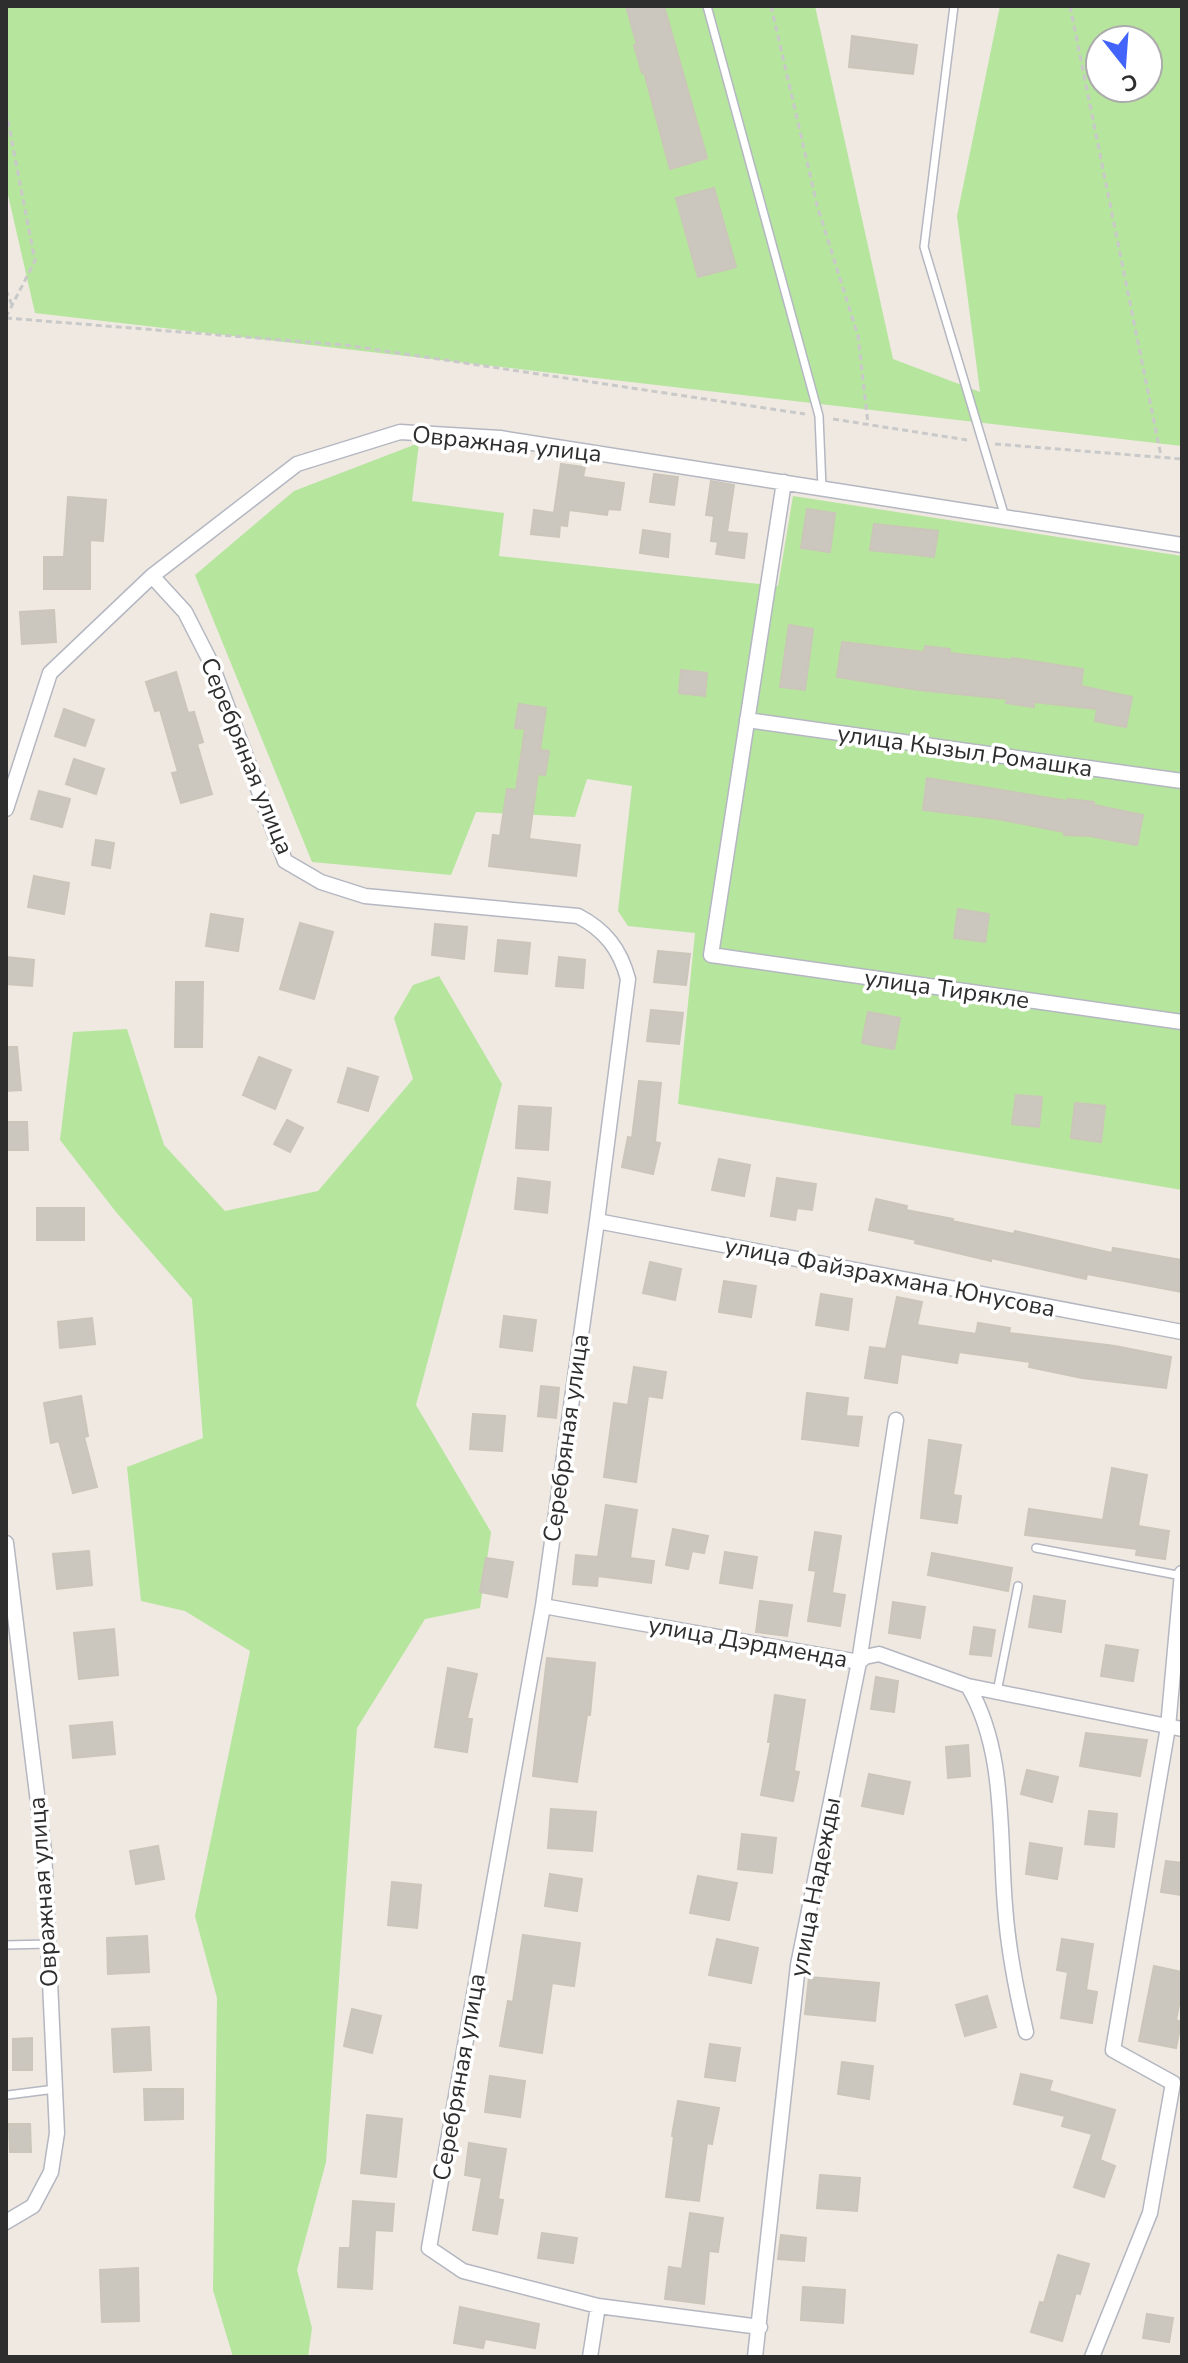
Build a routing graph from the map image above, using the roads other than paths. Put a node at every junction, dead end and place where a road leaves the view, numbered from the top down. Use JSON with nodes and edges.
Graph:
{"nodes":[{"id":1,"x":707,"y":6,"type":"edge"},
{"id":2,"x":954,"y":6,"type":"edge"},
{"id":3,"x":784,"y":482,"type":"junction"},
{"id":4,"x":822,"y":488,"type":"junction"},
{"id":5,"x":1005,"y":517,"type":"junction"},
{"id":6,"x":1182,"y":545,"type":"edge"},
{"id":7,"x":152,"y":576,"type":"junction"},
{"id":8,"x":747,"y":720,"type":"junction"},
{"id":9,"x":1182,"y":781,"type":"edge"},
{"id":10,"x":6,"y":809,"type":"edge"},
{"id":11,"x":1182,"y":1022,"type":"edge"},
{"id":12,"x":597,"y":1221,"type":"junction"},
{"id":13,"x":1182,"y":1332,"type":"edge"},
{"id":14,"x":896,"y":1420,"type":"dead end"},
{"id":15,"x":6,"y":1543,"type":"edge"},
{"id":16,"x":1036,"y":1548,"type":"dead end"},
{"id":17,"x":1182,"y":1574,"type":"edge"},
{"id":18,"x":1018,"y":1586,"type":"dead end"},
{"id":19,"x":543,"y":1606,"type":"junction"},
{"id":20,"x":859,"y":1662,"type":"junction"},
{"id":21,"x":968,"y":1686,"type":"junction"},
{"id":22,"x":997,"y":1692,"type":"junction"},
{"id":23,"x":1175,"y":1728,"type":"edge"},
{"id":24,"x":48,"y":1944,"type":"junction"},
{"id":25,"x":6,"y":1945,"type":"edge"},
{"id":26,"x":1026,"y":2032,"type":"dead end"},
{"id":27,"x":55,"y":2089,"type":"junction"},
{"id":28,"x":8,"y":2095,"type":"dead end"},
{"id":29,"x":6,"y":2222,"type":"edge"},
{"id":30,"x":598,"y":2306,"type":"junction"},
{"id":31,"x":760,"y":2327,"type":"junction"},
{"id":32,"x":590,"y":2357,"type":"edge"},
{"id":33,"x":755,"y":2357,"type":"edge"},
{"id":34,"x":1092,"y":2357,"type":"edge"}],
"edges":[{"from":1,"to":4,"type":"lane"},
{"from":2,"to":5,"type":"lane"},
{"from":3,"to":4,"type":"street","name":"Овражная улица"},
{"from":3,"to":7,"type":"street","name":"Овражная улица"},
{"from":3,"to":8,"type":"street"},
{"from":4,"to":5,"type":"street","name":"Овражная улица"},
{"from":5,"to":6,"type":"street","name":"Овражная улица"},
{"from":7,"to":10,"type":"street","name":"Овражная улица"},
{"from":7,"to":12,"type":"street","name":"Серебряная улица"},
{"from":8,"to":9,"type":"street","name":"улица Кызыл Ромашка"},
{"from":8,"to":11,"type":"street","name":"улица Тирякле"},
{"from":12,"to":13,"type":"street","name":"улица Файзрахмана Юнусова"},
{"from":12,"to":19,"type":"street","name":"Серебряная улица"},
{"from":14,"to":20,"type":"street","name":"улица Надежды"},
{"from":15,"to":24,"type":"street","name":"Овражная улица"},
{"from":16,"to":17,"type":"lane"},
{"from":17,"to":23,"type":"street"},
{"from":18,"to":22,"type":"lane"},
{"from":19,"to":20,"type":"street","name":"улица Дэрдменда"},
{"from":19,"to":30,"type":"street","name":"Серебряная улица"},
{"from":20,"to":21,"type":"street","name":"улица Дэрдменда"},
{"from":20,"to":31,"type":"street","name":"улица Надежды"},
{"from":21,"to":22,"type":"street","name":"улица Дэрдменда"},
{"from":21,"to":26,"type":"street"},
{"from":22,"to":23,"type":"street","name":"улица Дэрдменда"},
{"from":23,"to":34,"type":"street"},
{"from":24,"to":25,"type":"lane"},
{"from":24,"to":27,"type":"street","name":"Овражная улица"},
{"from":27,"to":28,"type":"lane"},
{"from":27,"to":29,"type":"street","name":"Овражная улица"},
{"from":30,"to":31,"type":"street","name":"Серебряная улица"},
{"from":30,"to":32,"type":"street"},
{"from":31,"to":33,"type":"street","name":"улица Надежды"}]}
